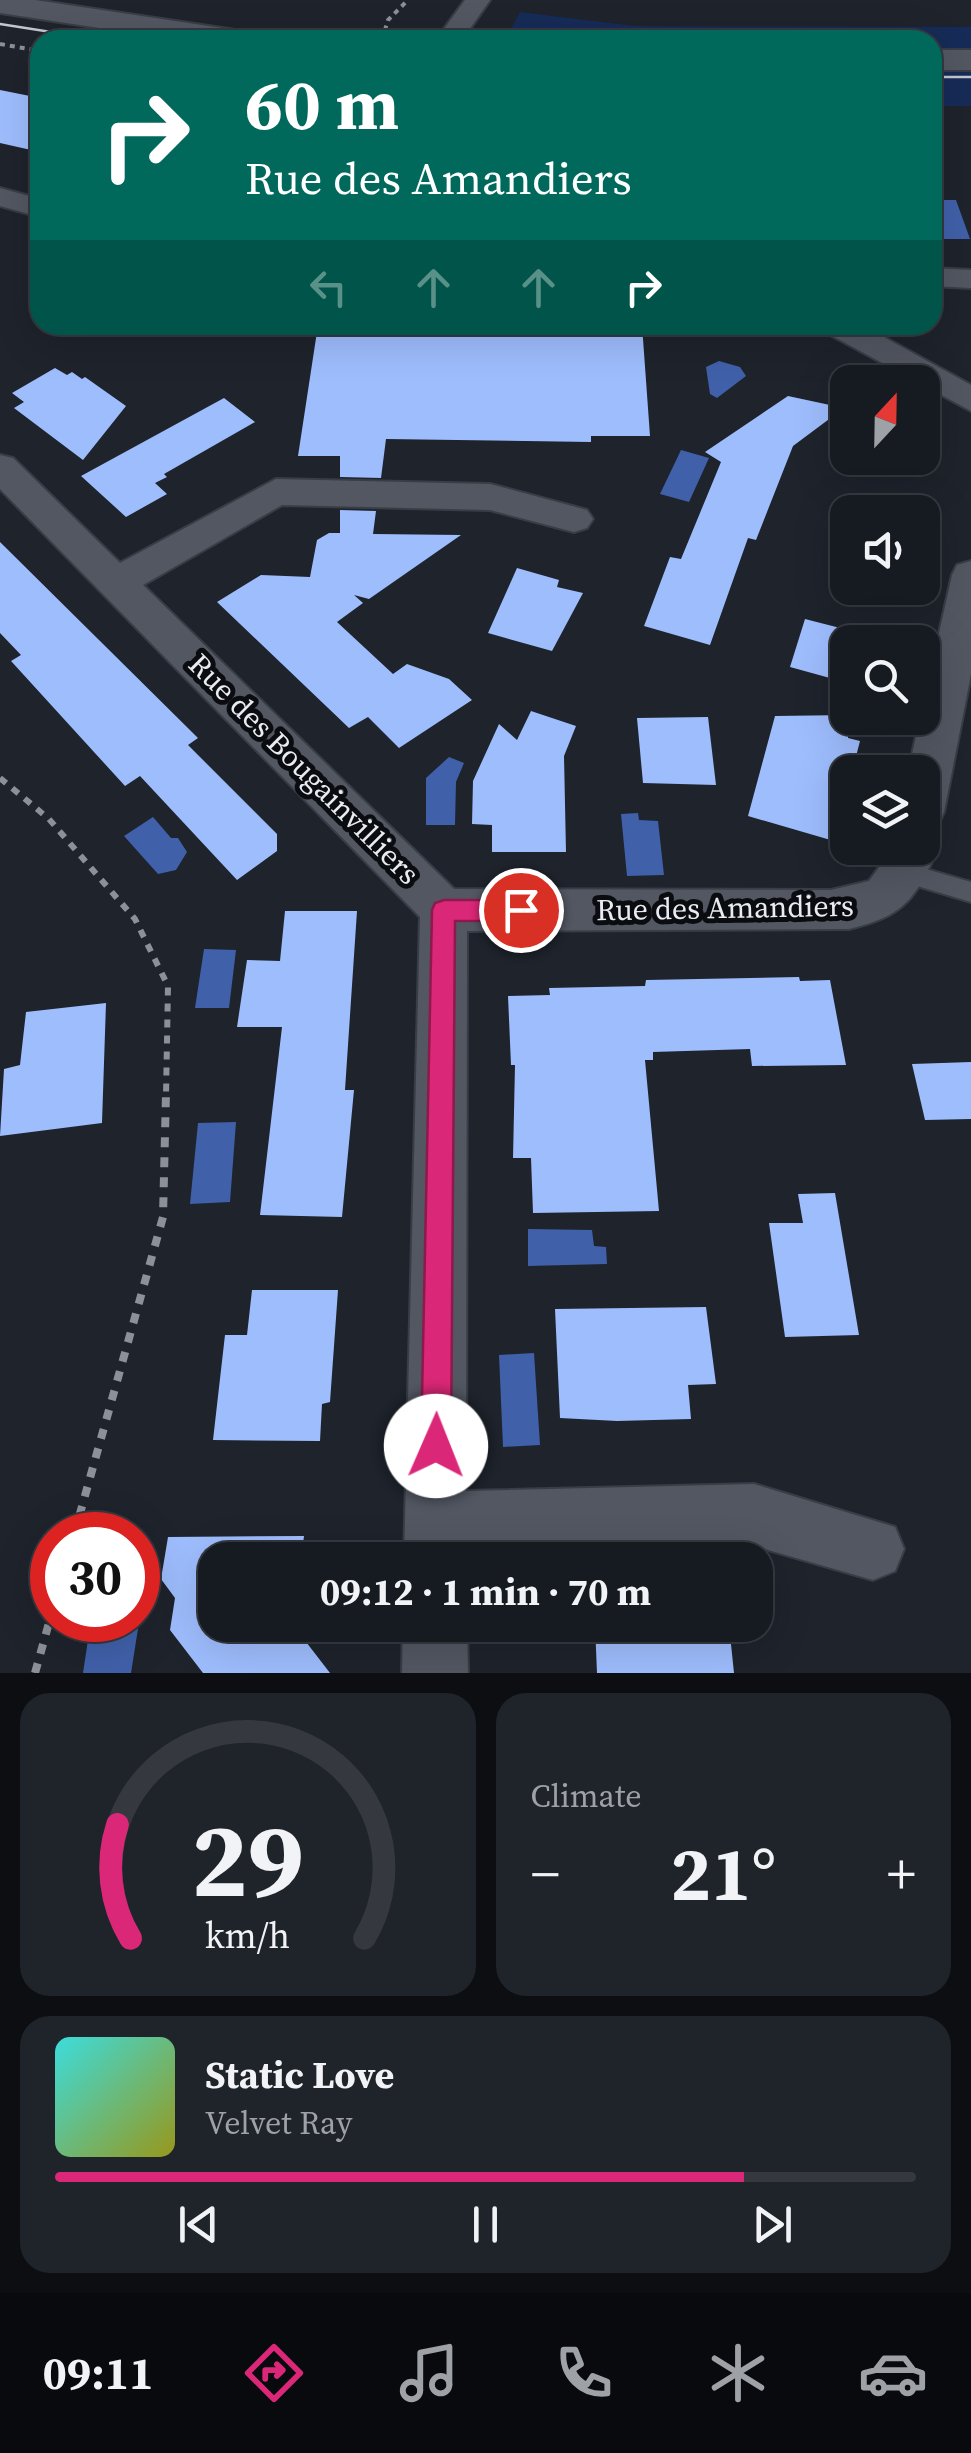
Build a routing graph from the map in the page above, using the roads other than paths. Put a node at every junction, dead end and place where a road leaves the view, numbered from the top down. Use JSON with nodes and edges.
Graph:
{"nodes":[{"id":1,"x":478,"y":0,"type":"edge"},
{"id":2,"x":0,"y":4,"type":"edge"},
{"id":3,"x":175,"y":30,"type":"edge"},
{"id":4,"x":454,"y":30,"type":"edge"},
{"id":5,"x":942,"y":51,"type":"edge"},
{"id":6,"x":971,"y":60,"type":"edge"},
{"id":7,"x":0,"y":197,"type":"edge"},
{"id":8,"x":30,"y":205,"type":"edge"},
{"id":9,"x":942,"y":278,"type":"edge"},
{"id":10,"x":971,"y":279,"type":"edge"},
{"id":11,"x":855,"y":335,"type":"edge"},
{"id":12,"x":971,"y":400,"type":"edge"},
{"id":13,"x":0,"y":467,"type":"edge"},
{"id":14,"x":574,"y":520,"type":"dead end"},
{"id":15,"x":971,"y":575,"type":"edge"},
{"id":16,"x":117,"y":582,"type":"junction"},
{"id":17,"x":934,"y":755,"type":"edge"},
{"id":18,"x":906,"y":865,"type":"edge"},
{"id":19,"x":920,"y":865,"type":"edge"},
{"id":20,"x":971,"y":892,"type":"edge"},
{"id":21,"x":444,"y":910,"type":"junction"},
{"id":22,"x":435,"y":1541,"type":"edge"},
{"id":23,"x":873,"y":1550,"type":"dead end"},
{"id":24,"x":435,"y":1642,"type":"edge"},
{"id":25,"x":435,"y":1673,"type":"edge"}],
"edges":[{"from":1,"to":4,"type":"street"},
{"from":2,"to":3,"type":"main road"},
{"from":5,"to":6,"type":"main road"},
{"from":7,"to":8,"type":"street"},
{"from":9,"to":10,"type":"street"},
{"from":11,"to":12,"type":"street"},
{"from":13,"to":16,"type":"street","name":"Rue des Bougainvilliers"},
{"from":14,"to":16,"type":"street"},
{"from":15,"to":17,"type":"street"},
{"from":16,"to":21,"type":"street","name":"Rue des Bougainvilliers"},
{"from":18,"to":21,"type":"street","name":"Rue des Amandiers"},
{"from":19,"to":20,"type":"lane"},
{"from":21,"to":22,"type":"street","name":"Rue des Bougainvilliers"},
{"from":22,"to":23,"type":"street"},
{"from":24,"to":25,"type":"street"}]}
